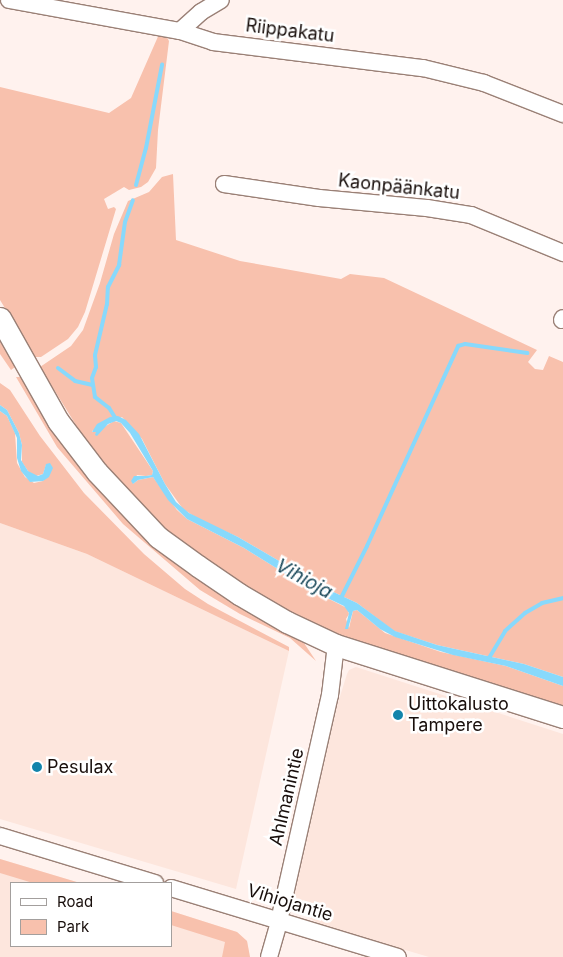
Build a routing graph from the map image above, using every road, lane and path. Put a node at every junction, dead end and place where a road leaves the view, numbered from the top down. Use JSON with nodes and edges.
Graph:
{"nodes":[{"id":1,"x":9,"y":0,"type":"edge"},
{"id":2,"x":221,"y":0,"type":"edge"},
{"id":3,"x":180,"y":31,"type":"junction"},
{"id":4,"x":563,"y":114,"type":"edge"},
{"id":5,"x":224,"y":184,"type":"dead end"},
{"id":6,"x":563,"y":253,"type":"edge"},
{"id":7,"x":0,"y":318,"type":"edge"},
{"id":8,"x":336,"y":644,"type":"junction"},
{"id":9,"x":563,"y":717,"type":"edge"},
{"id":10,"x":0,"y":836,"type":"edge"},
{"id":11,"x":152,"y":882,"type":"edge"},
{"id":12,"x":172,"y":888,"type":"edge"},
{"id":13,"x":280,"y":921,"type":"junction"},
{"id":14,"x":269,"y":957,"type":"edge"},
{"id":15,"x":398,"y":957,"type":"edge"}],
"edges":[{"from":1,"to":3,"type":"street","name":"Riippakatu"},
{"from":2,"to":3,"type":"street"},
{"from":3,"to":4,"type":"street","name":"Riippakatu"},
{"from":5,"to":6,"type":"street","name":"Kaonpäänkatu"},
{"from":7,"to":8,"type":"main road"},
{"from":8,"to":9,"type":"main road"},
{"from":8,"to":13,"type":"street","name":"Ahlmanintie"},
{"from":10,"to":11,"type":"street"},
{"from":12,"to":13,"type":"street","name":"Vihiojantie"},
{"from":13,"to":14,"type":"street","name":"Ahlmanintie"},
{"from":13,"to":15,"type":"street","name":"Vihiojantie"}]}
